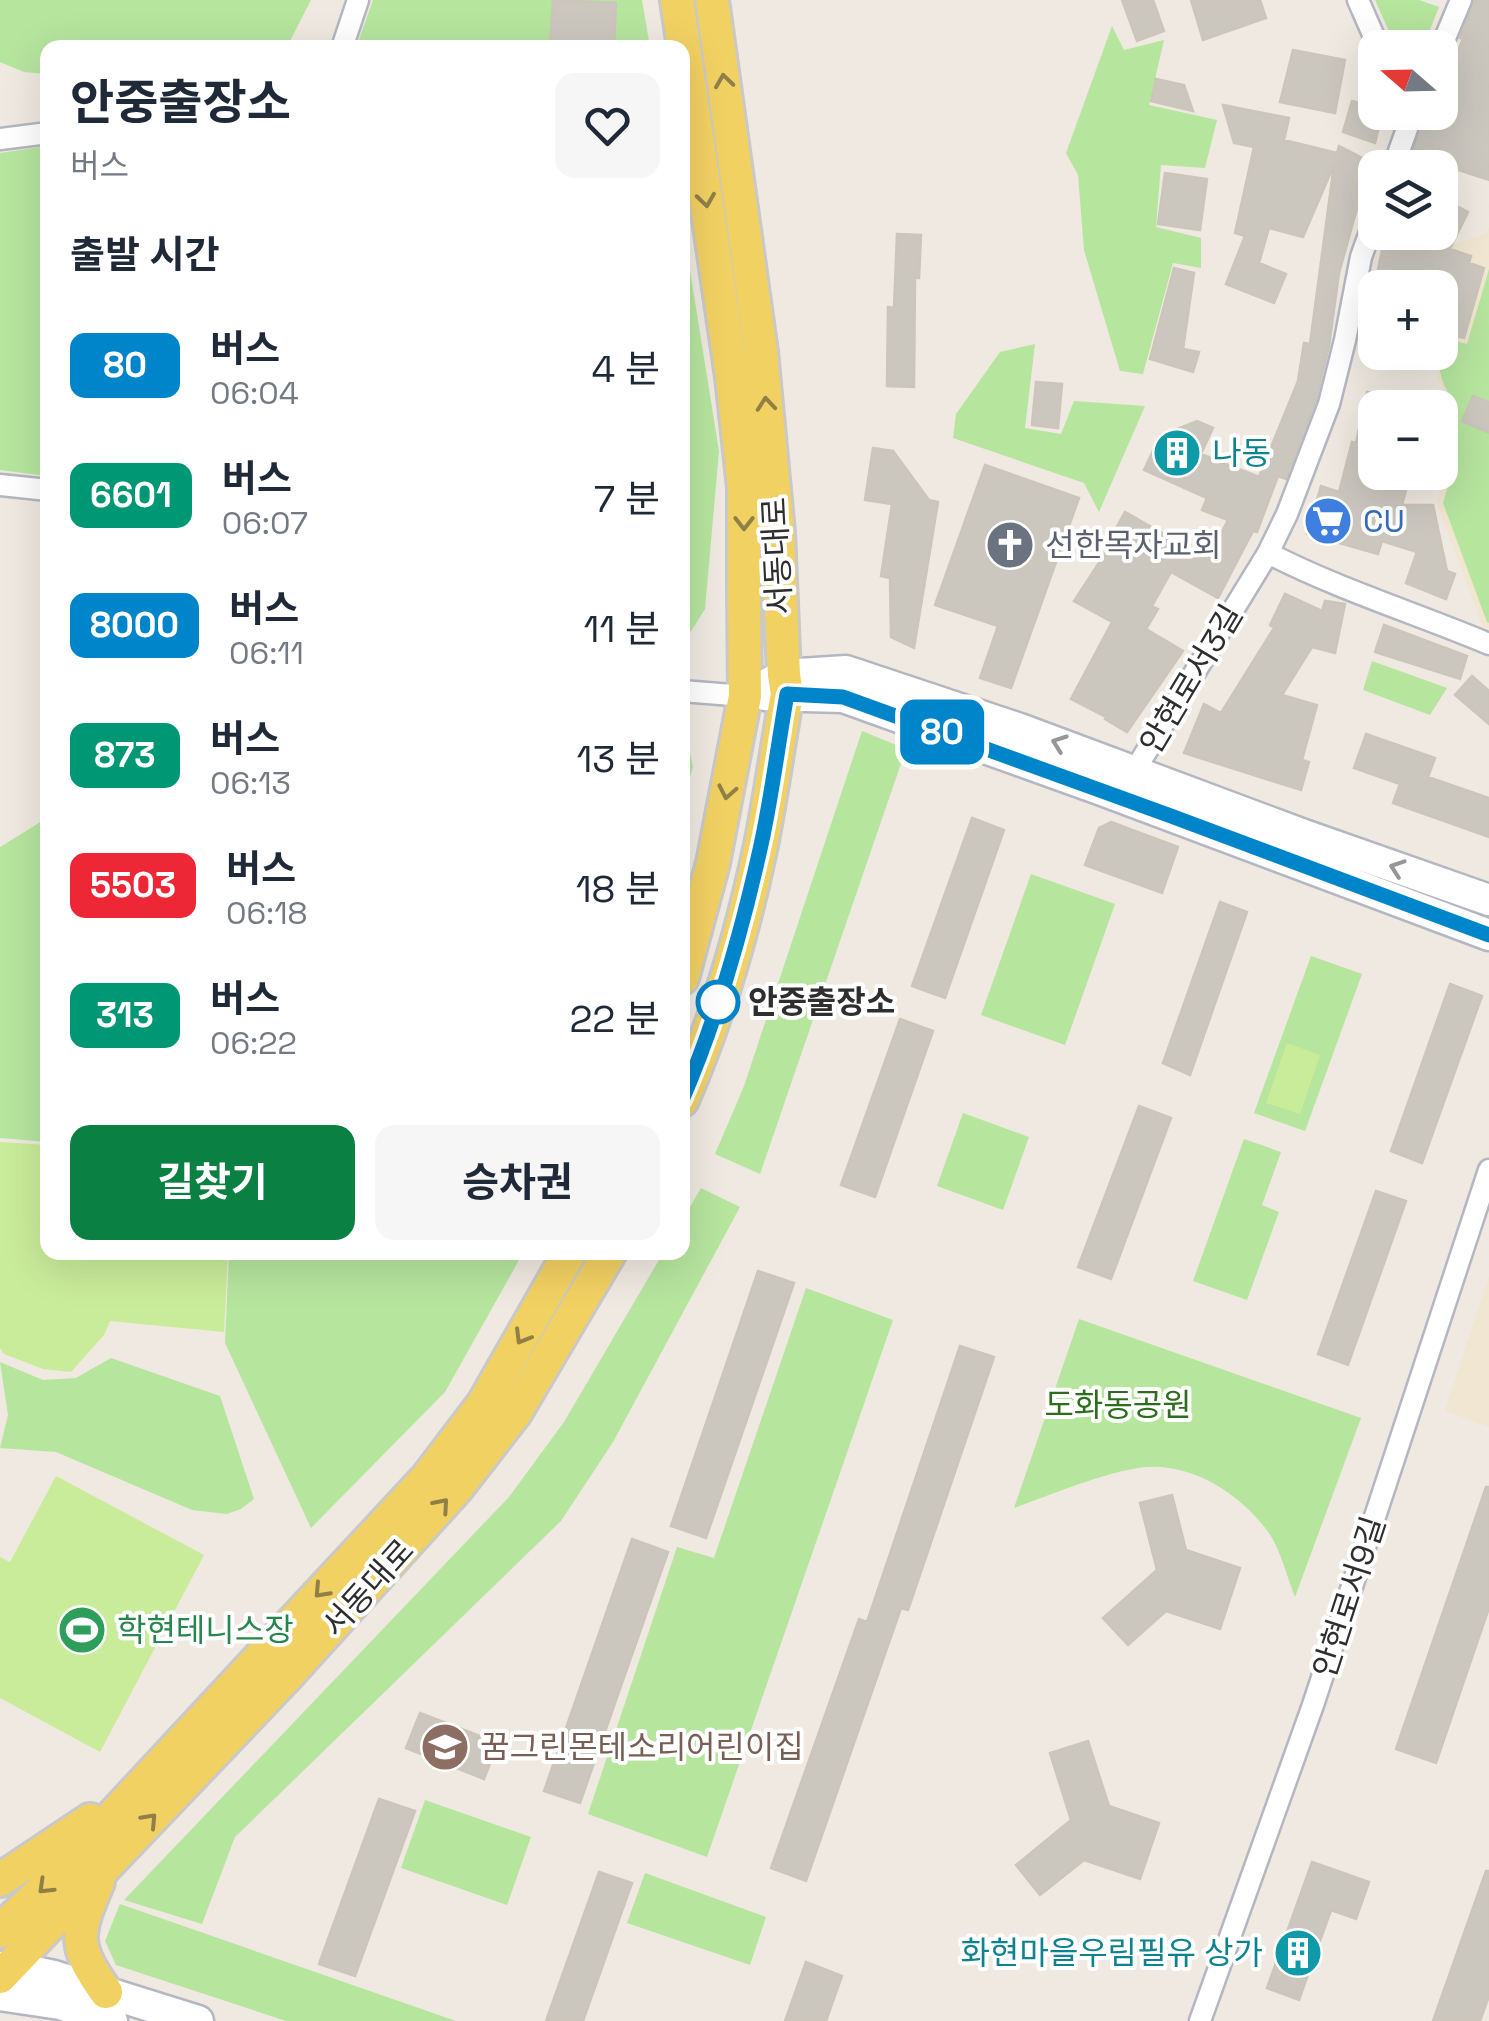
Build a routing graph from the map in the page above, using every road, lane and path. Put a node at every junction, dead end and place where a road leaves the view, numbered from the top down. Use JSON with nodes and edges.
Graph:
{"nodes":[{"id":1,"x":358,"y":0,"type":"edge"},
{"id":2,"x":676,"y":0,"type":"edge"},
{"id":3,"x":712,"y":0,"type":"edge"},
{"id":4,"x":1358,"y":0,"type":"edge"},
{"id":5,"x":1461,"y":0,"type":"edge"},
{"id":6,"x":1371,"y":30,"type":"edge"},
{"id":7,"x":1448,"y":30,"type":"edge"},
{"id":8,"x":345,"y":40,"type":"edge"},
{"id":9,"x":682,"y":40,"type":"edge"},
{"id":10,"x":690,"y":94,"type":"edge"},
{"id":11,"x":40,"y":134,"type":"edge"},
{"id":12,"x":0,"y":139,"type":"edge"},
{"id":13,"x":1364,"y":250,"type":"edge"},
{"id":14,"x":0,"y":485,"type":"edge"},
{"id":15,"x":40,"y":489,"type":"edge"},
{"id":16,"x":1268,"y":552,"type":"junction"},
{"id":17,"x":1489,"y":644,"type":"edge"},
{"id":18,"x":785,"y":684,"type":"junction"},
{"id":19,"x":690,"y":692,"type":"edge"},
{"id":20,"x":745,"y":696,"type":"junction"},
{"id":21,"x":1135,"y":770,"type":"junction"},
{"id":22,"x":1099,"y":789,"type":"junction"},
{"id":23,"x":1489,"y":900,"type":"edge"},
{"id":24,"x":1489,"y":935,"type":"edge"},
{"id":25,"x":690,"y":948,"type":"edge"},
{"id":26,"x":690,"y":1082,"type":"edge"},
{"id":27,"x":1489,"y":1170,"type":"edge"},
{"id":28,"x":565,"y":1260,"type":"edge"},
{"id":29,"x":605,"y":1260,"type":"edge"},
{"id":30,"x":135,"y":1790,"type":"junction"},
{"id":31,"x":104,"y":1869,"type":"junction"},
{"id":32,"x":0,"y":1880,"type":"edge"},
{"id":33,"x":0,"y":1931,"type":"edge"},
{"id":34,"x":3,"y":1976,"type":"edge"},
{"id":35,"x":109,"y":2006,"type":"edge"},
{"id":36,"x":198,"y":2021,"type":"edge"},
{"id":37,"x":1200,"y":2021,"type":"edge"}],
"edges":[{"from":1,"to":8,"type":"street"},
{"from":2,"to":9,"type":"main road","name":"서동대로","one_way":true},
{"from":18,"to":3,"type":"main road","name":"서동대로","one_way":true},
{"from":4,"to":6,"type":"street"},
{"from":5,"to":7,"type":"street"},
{"from":10,"to":20,"type":"main road","name":"서동대로","one_way":true},
{"from":11,"to":12,"type":"street"},
{"from":13,"to":16,"type":"street","name":"안현로서3길"},
{"from":14,"to":15,"type":"street"},
{"from":16,"to":17,"type":"street"},
{"from":16,"to":21,"type":"street","name":"안현로서3길"},
{"from":18,"to":20,"type":"street"},
{"from":21,"to":18,"type":"street","one_way":true},
{"from":18,"to":22,"type":"street"},
{"from":18,"to":26,"type":"main road","name":"서동대로"},
{"from":19,"to":20,"type":"street"},
{"from":20,"to":25,"type":"main road","name":"서동대로","one_way":true},
{"from":21,"to":22,"type":"street","name":"안현로서3길"},
{"from":23,"to":21,"type":"street","one_way":true},
{"from":22,"to":24,"type":"street"},
{"from":27,"to":37,"type":"street","name":"안현로서9길"},
{"from":28,"to":30,"type":"main road","name":"서동대로","one_way":true},
{"from":31,"to":29,"type":"main road","name":"서동대로","one_way":true},
{"from":30,"to":32,"type":"main road"},
{"from":30,"to":33,"type":"main road","name":"서동대로","one_way":true},
{"from":31,"to":34,"type":"main road","name":"서동대로"},
{"from":31,"to":35,"type":"main road"},
{"from":34,"to":35,"type":"street"},
{"from":35,"to":36,"type":"street"}]}
